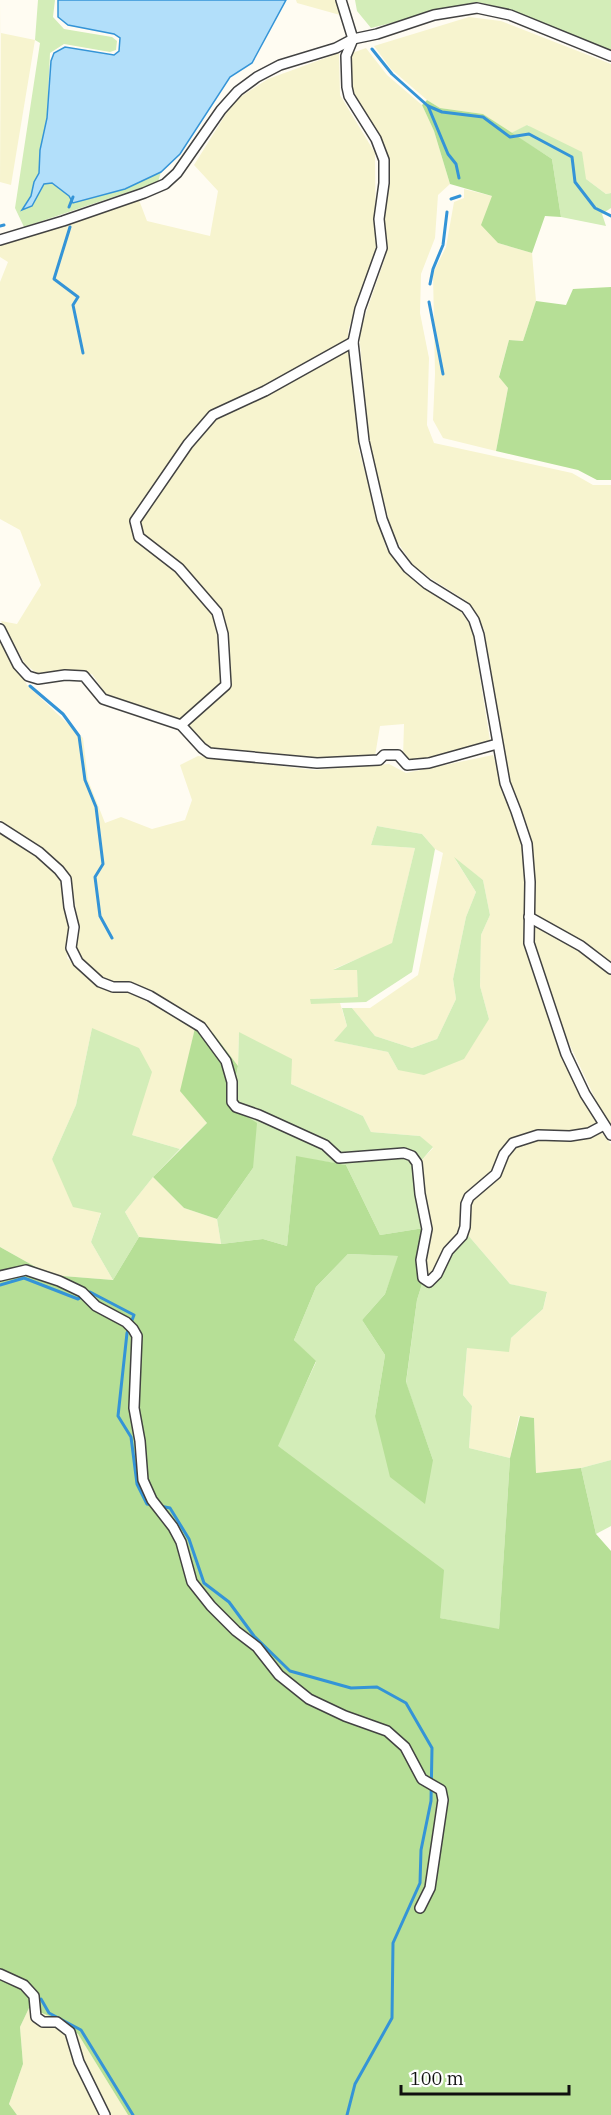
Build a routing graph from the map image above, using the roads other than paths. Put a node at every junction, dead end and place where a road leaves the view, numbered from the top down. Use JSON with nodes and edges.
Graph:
{"nodes":[{"id":1,"x":341,"y":0,"type":"edge"},
{"id":2,"x":353,"y":39,"type":"junction"},
{"id":3,"x":611,"y":56,"type":"edge"},
{"id":4,"x":0,"y":240,"type":"edge"},
{"id":5,"x":353,"y":342,"type":"junction"},
{"id":6,"x":0,"y":629,"type":"edge"},
{"id":7,"x":181,"y":725,"type":"junction"},
{"id":8,"x":497,"y":744,"type":"junction"},
{"id":9,"x":0,"y":827,"type":"edge"},
{"id":10,"x":529,"y":917,"type":"junction"},
{"id":11,"x":611,"y":969,"type":"edge"},
{"id":12,"x":604,"y":1125,"type":"junction"},
{"id":13,"x":611,"y":1135,"type":"edge"},
{"id":14,"x":0,"y":1276,"type":"edge"},
{"id":15,"x":420,"y":1908,"type":"dead end"},
{"id":16,"x":0,"y":1974,"type":"edge"},
{"id":17,"x":105,"y":2115,"type":"edge"}],
"edges":[{"from":1,"to":2,"type":"street"},
{"from":2,"to":3,"type":"street"},
{"from":2,"to":4,"type":"street"},
{"from":2,"to":5,"type":"street"},
{"from":5,"to":7,"type":"street"},
{"from":5,"to":8,"type":"street"},
{"from":6,"to":7,"type":"street"},
{"from":7,"to":8,"type":"street"},
{"from":8,"to":10,"type":"street"},
{"from":9,"to":12,"type":"street"},
{"from":10,"to":11,"type":"street"},
{"from":10,"to":12,"type":"street"},
{"from":12,"to":13,"type":"street"},
{"from":14,"to":15,"type":"street"},
{"from":16,"to":17,"type":"street"}]}
